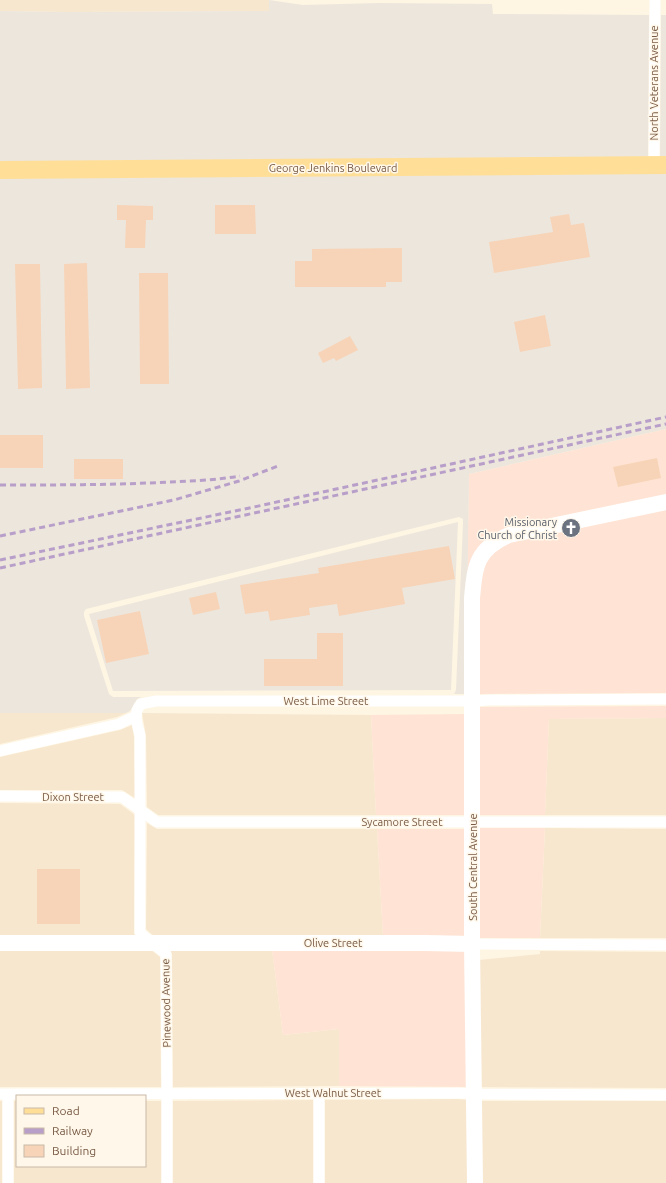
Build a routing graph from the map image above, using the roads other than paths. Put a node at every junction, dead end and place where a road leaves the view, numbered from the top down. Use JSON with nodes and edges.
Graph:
{"nodes":[{"id":1,"x":655,"y":0,"type":"edge"},
{"id":2,"x":660,"y":166,"type":"edge"},
{"id":3,"x":0,"y":170,"type":"edge"},
{"id":4,"x":666,"y":502,"type":"edge"},
{"id":5,"x":666,"y":699,"type":"edge"},
{"id":6,"x":472,"y":701,"type":"junction"},
{"id":7,"x":136,"y":716,"type":"junction"},
{"id":8,"x":0,"y":751,"type":"edge"},
{"id":9,"x":0,"y":796,"type":"edge"},
{"id":10,"x":141,"y":811,"type":"junction"},
{"id":11,"x":473,"y":822,"type":"junction"},
{"id":12,"x":666,"y":822,"type":"edge"},
{"id":13,"x":0,"y":943,"type":"edge"},
{"id":14,"x":154,"y":943,"type":"junction"},
{"id":15,"x":472,"y":944,"type":"junction"},
{"id":16,"x":666,"y":945,"type":"edge"},
{"id":17,"x":319,"y":1093,"type":"junction"},
{"id":18,"x":4,"y":1094,"type":"edge"},
{"id":19,"x":167,"y":1094,"type":"junction"},
{"id":20,"x":474,"y":1094,"type":"junction"},
{"id":21,"x":666,"y":1094,"type":"edge"},
{"id":22,"x":8,"y":1183,"type":"edge"},
{"id":23,"x":167,"y":1183,"type":"edge"},
{"id":24,"x":319,"y":1183,"type":"edge"},
{"id":25,"x":475,"y":1183,"type":"edge"}],
"edges":[{"from":1,"to":2,"type":"street","name":"North Veterans Avenue"},
{"from":2,"to":3,"type":"main road","name":"George Jenkins Boulevard"},
{"from":4,"to":6,"type":"main road","name":"South Central Avenue"},
{"from":5,"to":6,"type":"street","name":"West Lime Street"},
{"from":6,"to":7,"type":"street","name":"West Lime Street"},
{"from":6,"to":11,"type":"main road","name":"South Central Avenue"},
{"from":7,"to":8,"type":"street","name":"West Lime Street"},
{"from":7,"to":10,"type":"street","name":"Pinewood Avenue"},
{"from":9,"to":10,"type":"street","name":"Dixon Street"},
{"from":10,"to":11,"type":"street","name":"Sycamore Street"},
{"from":10,"to":14,"type":"street","name":"Pinewood Avenue"},
{"from":11,"to":12,"type":"street","name":"Sycamore Street"},
{"from":11,"to":15,"type":"main road","name":"South Central Avenue"},
{"from":13,"to":14,"type":"main road","name":"Olive Street"},
{"from":14,"to":15,"type":"main road","name":"Olive Street"},
{"from":14,"to":19,"type":"street","name":"Pinewood Avenue"},
{"from":15,"to":16,"type":"street","name":"Olive Street"},
{"from":15,"to":20,"type":"main road","name":"South Central Avenue"},
{"from":17,"to":19,"type":"street","name":"West Walnut Street"},
{"from":17,"to":20,"type":"street","name":"West Walnut Street"},
{"from":17,"to":24,"type":"street"},
{"from":18,"to":19,"type":"street","name":"West Walnut Street"},
{"from":18,"to":22,"type":"street"},
{"from":19,"to":23,"type":"street","name":"Pinewood Avenue"},
{"from":20,"to":21,"type":"street","name":"West Walnut Street"},
{"from":20,"to":25,"type":"main road","name":"South Central Avenue"}]}
